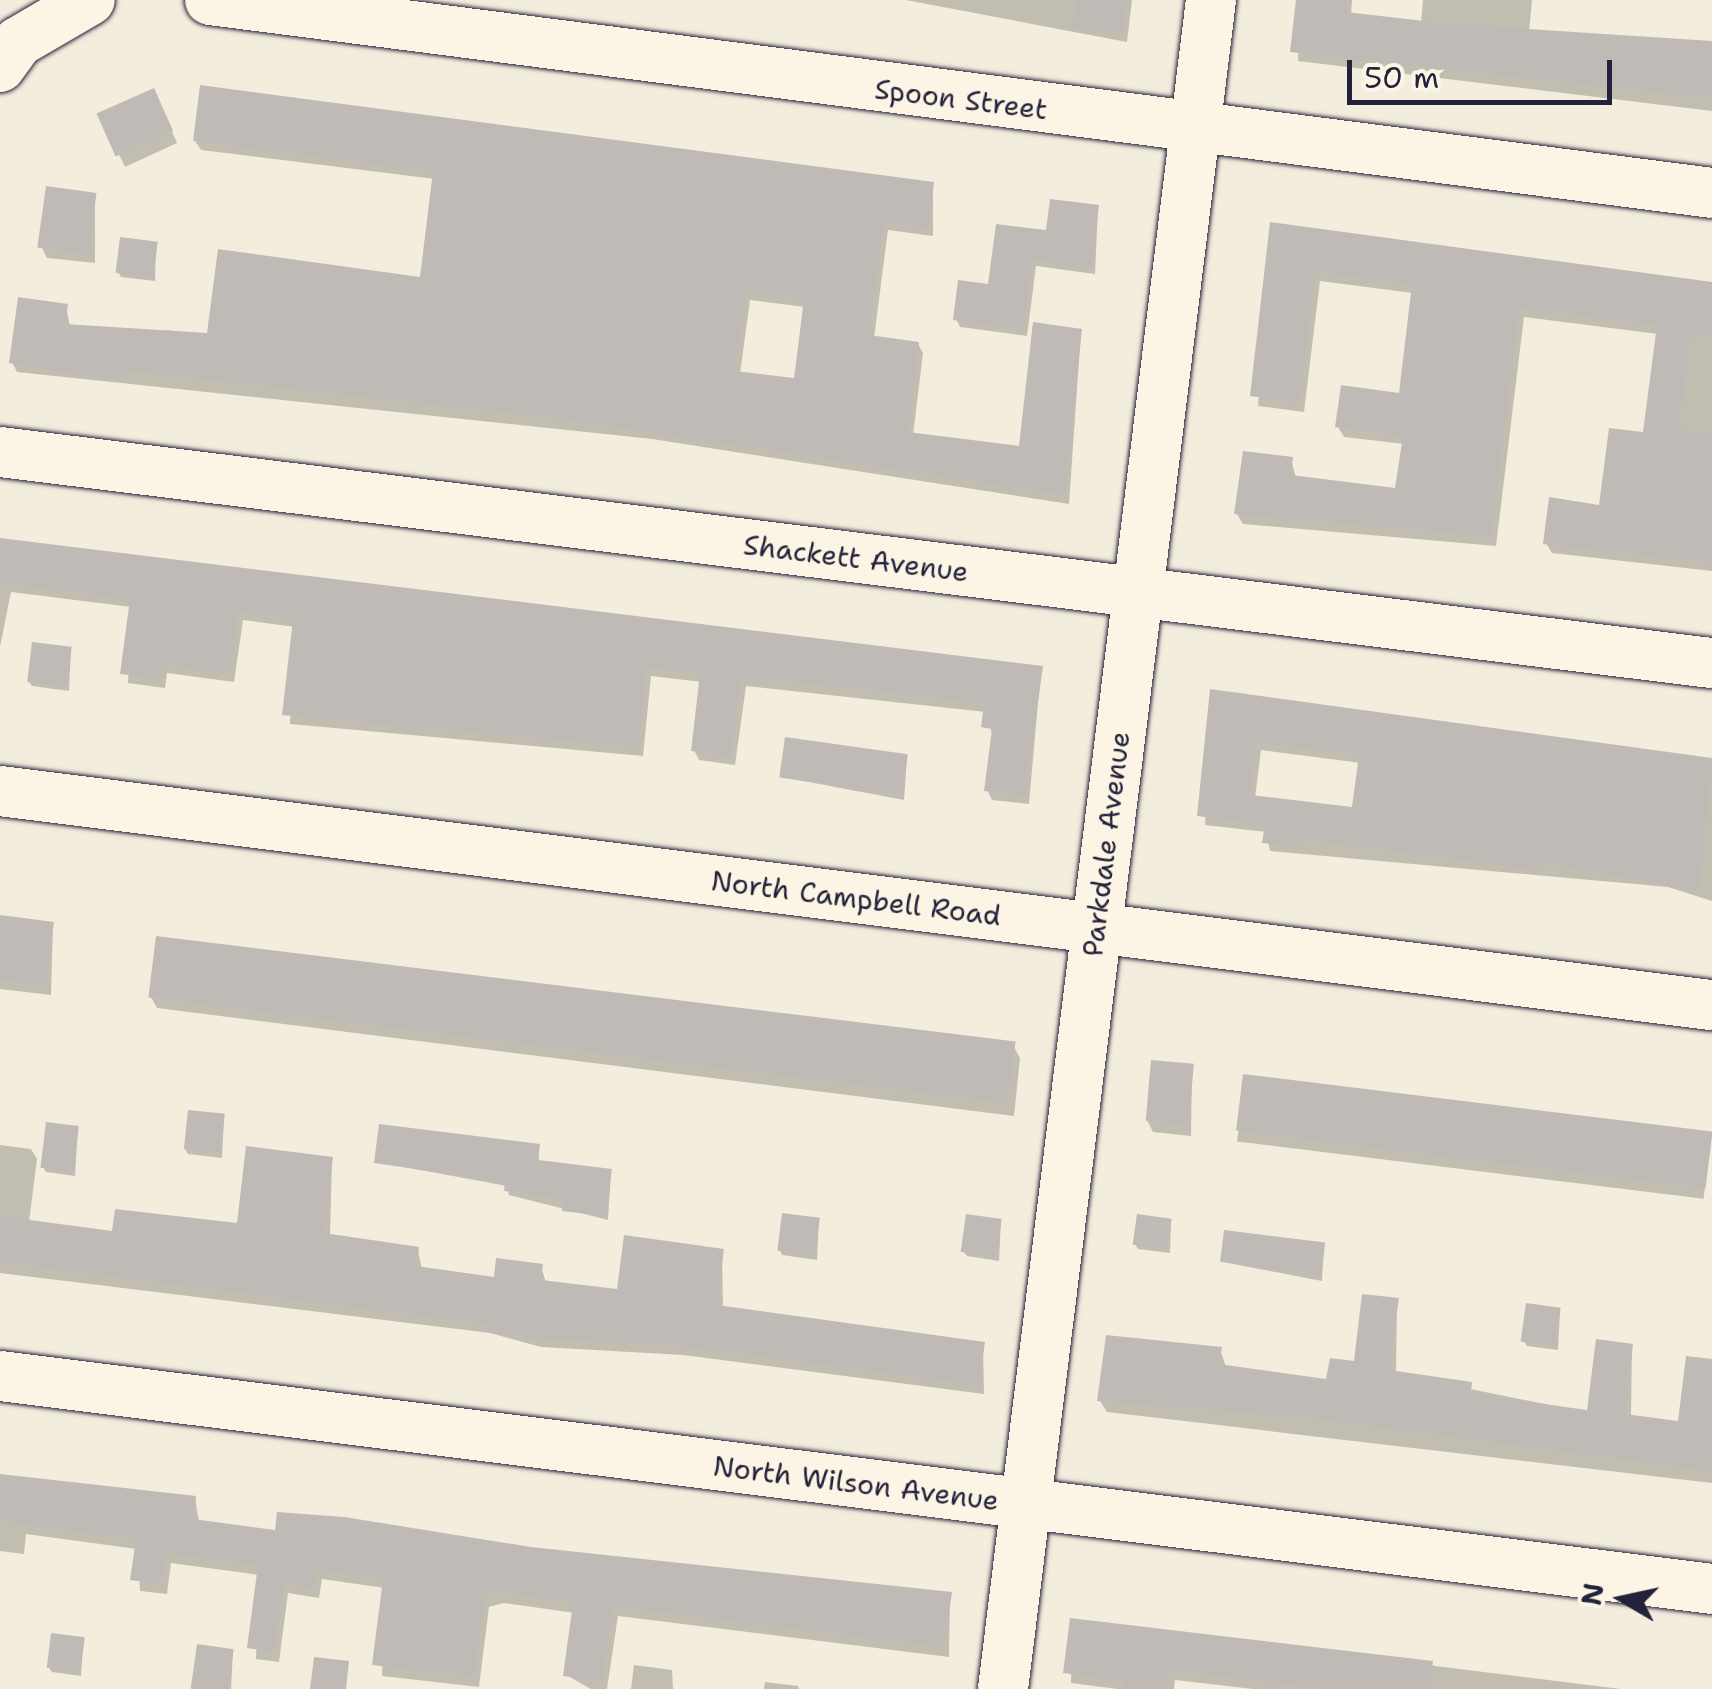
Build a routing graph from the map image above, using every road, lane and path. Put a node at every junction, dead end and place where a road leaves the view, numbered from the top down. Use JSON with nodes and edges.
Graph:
{"nodes":[{"id":1,"x":90,"y":0,"type":"edge"},
{"id":2,"x":210,"y":0,"type":"edge"},
{"id":3,"x":1211,"y":0,"type":"edge"},
{"id":4,"x":0,"y":66,"type":"edge"},
{"id":5,"x":1195,"y":129,"type":"junction"},
{"id":6,"x":1712,"y":193,"type":"edge"},
{"id":7,"x":0,"y":452,"type":"edge"},
{"id":8,"x":1137,"y":593,"type":"junction"},
{"id":9,"x":1712,"y":663,"type":"edge"},
{"id":10,"x":0,"y":791,"type":"edge"},
{"id":11,"x":1096,"y":928,"type":"junction"},
{"id":12,"x":1712,"y":1005,"type":"edge"},
{"id":13,"x":0,"y":1376,"type":"edge"},
{"id":14,"x":1025,"y":1504,"type":"junction"},
{"id":15,"x":1712,"y":1589,"type":"edge"},
{"id":16,"x":1003,"y":1689,"type":"edge"}],
"edges":[{"from":1,"to":4,"type":"street"},
{"from":2,"to":5,"type":"street","name":"Spoon Street"},
{"from":3,"to":5,"type":"street","name":"Parkdale Avenue"},
{"from":5,"to":6,"type":"street","name":"Spoon Street"},
{"from":5,"to":8,"type":"street","name":"Parkdale Avenue"},
{"from":7,"to":8,"type":"street","name":"Shackett Avenue"},
{"from":8,"to":9,"type":"street","name":"Shackett Avenue"},
{"from":8,"to":11,"type":"street","name":"Parkdale Avenue"},
{"from":10,"to":11,"type":"street","name":"North Campbell Road"},
{"from":11,"to":12,"type":"street","name":"North Campbell Road"},
{"from":11,"to":14,"type":"street","name":"Parkdale Avenue"},
{"from":13,"to":14,"type":"street","name":"North Wilson Avenue"},
{"from":14,"to":15,"type":"street","name":"North Wilson Avenue"},
{"from":14,"to":16,"type":"street","name":"Parkdale Avenue"}]}
